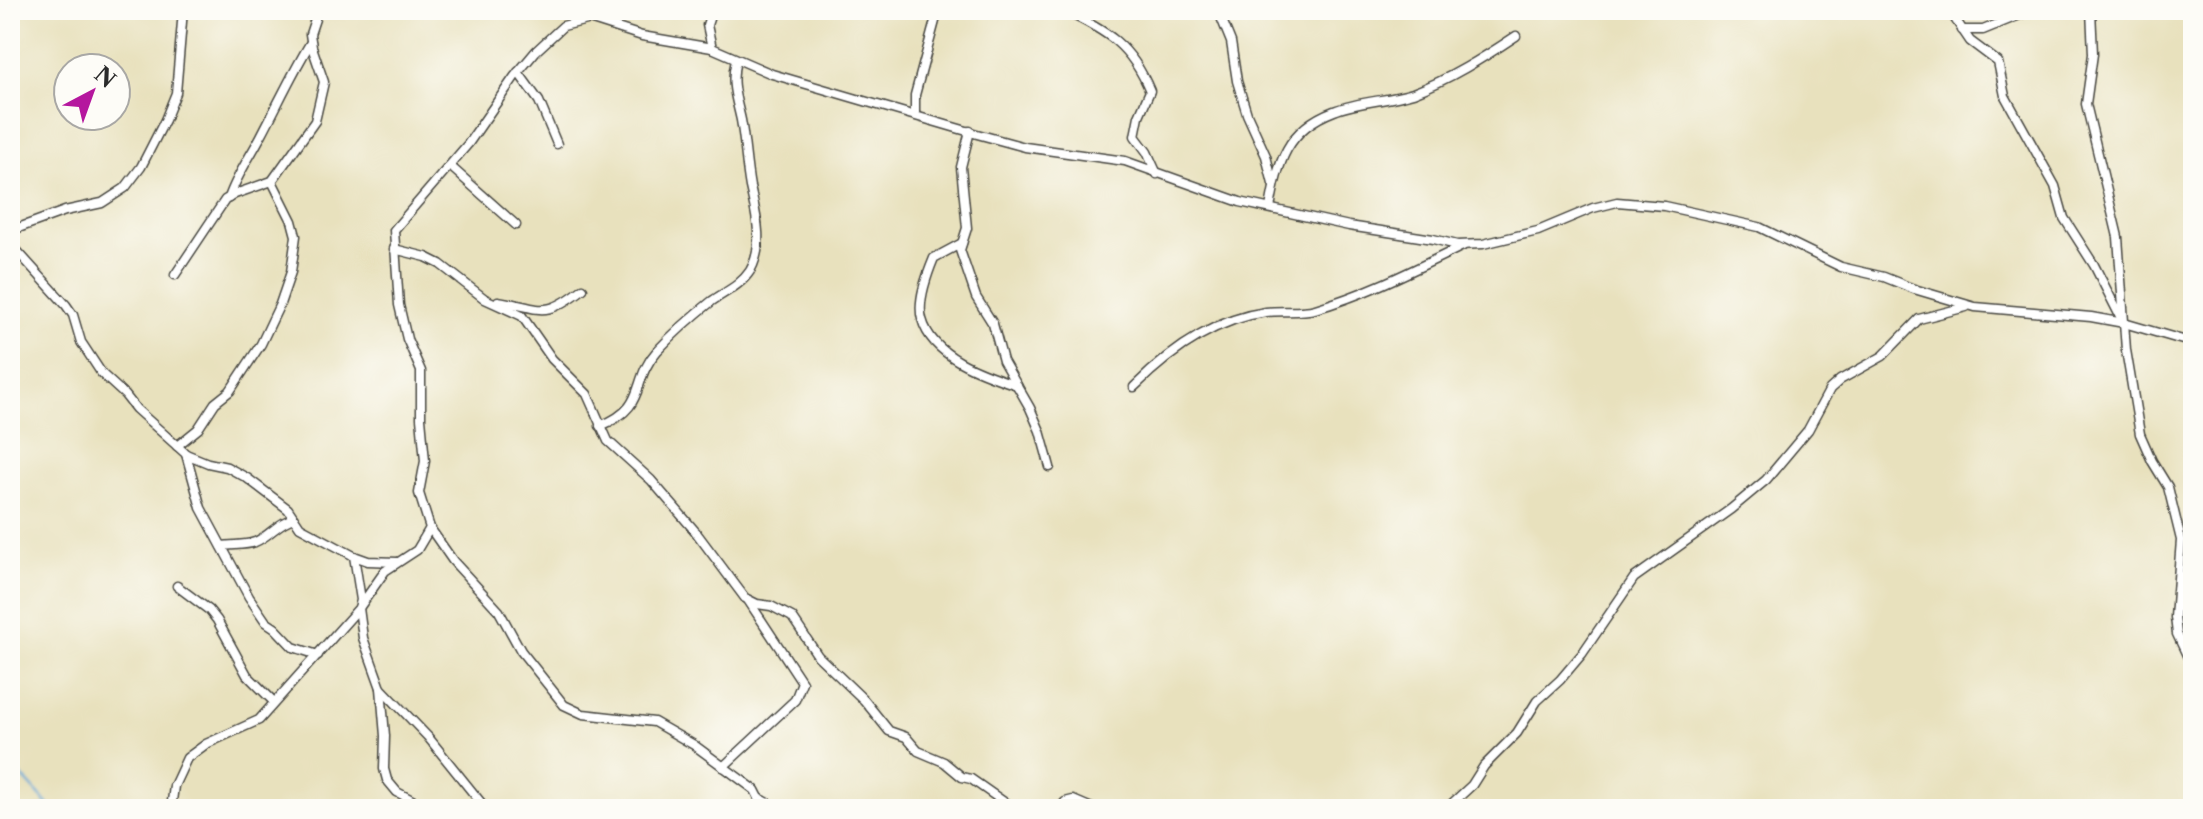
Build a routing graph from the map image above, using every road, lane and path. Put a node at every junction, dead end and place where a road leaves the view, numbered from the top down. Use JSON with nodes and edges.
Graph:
{"nodes":[{"id":1,"x":183,"y":10,"type":"edge"},
{"id":2,"x":318,"y":10,"type":"edge"},
{"id":3,"x":561,"y":10,"type":"edge"},
{"id":4,"x":712,"y":10,"type":"edge"},
{"id":5,"x":938,"y":10,"type":"edge"},
{"id":6,"x":1063,"y":10,"type":"edge"},
{"id":7,"x":1218,"y":10,"type":"edge"},
{"id":8,"x":1949,"y":10,"type":"edge"},
{"id":9,"x":2032,"y":10,"type":"edge"},
{"id":10,"x":2091,"y":10,"type":"edge"},
{"id":11,"x":588,"y":20,"type":"junction"},
{"id":12,"x":1962,"y":30,"type":"junction"},
{"id":13,"x":1516,"y":36,"type":"dead end"},
{"id":14,"x":311,"y":41,"type":"junction"},
{"id":15,"x":712,"y":48,"type":"junction"},
{"id":16,"x":736,"y":60,"type":"junction"},
{"id":17,"x":518,"y":72,"type":"junction"},
{"id":18,"x":915,"y":114,"type":"junction"},
{"id":19,"x":970,"y":131,"type":"junction"},
{"id":20,"x":557,"y":144,"type":"dead end"},
{"id":21,"x":450,"y":166,"type":"junction"},
{"id":22,"x":1157,"y":174,"type":"junction"},
{"id":23,"x":272,"y":181,"type":"junction"},
{"id":24,"x":1274,"y":186,"type":"junction"},
{"id":25,"x":229,"y":198,"type":"junction"},
{"id":26,"x":1270,"y":208,"type":"junction"},
{"id":27,"x":516,"y":225,"type":"dead end"},
{"id":28,"x":10,"y":231,"type":"edge"},
{"id":29,"x":10,"y":243,"type":"edge"},
{"id":30,"x":962,"y":243,"type":"junction"},
{"id":31,"x":1464,"y":245,"type":"junction"},
{"id":32,"x":394,"y":249,"type":"junction"},
{"id":33,"x":175,"y":275,"type":"dead end"},
{"id":34,"x":583,"y":289,"type":"dead end"},
{"id":35,"x":485,"y":299,"type":"junction"},
{"id":36,"x":1975,"y":307,"type":"junction"},
{"id":37,"x":2124,"y":323,"type":"junction"},
{"id":38,"x":2193,"y":343,"type":"edge"},
{"id":39,"x":1017,"y":385,"type":"junction"},
{"id":40,"x":1134,"y":387,"type":"dead end"},
{"id":41,"x":600,"y":426,"type":"junction"},
{"id":42,"x":177,"y":446,"type":"junction"},
{"id":43,"x":186,"y":454,"type":"junction"},
{"id":44,"x":1050,"y":467,"type":"dead end"},
{"id":45,"x":294,"y":518,"type":"junction"},
{"id":46,"x":430,"y":528,"type":"junction"},
{"id":47,"x":222,"y":546,"type":"junction"},
{"id":48,"x":354,"y":556,"type":"junction"},
{"id":49,"x":398,"y":562,"type":"junction"},
{"id":50,"x":177,"y":586,"type":"dead end"},
{"id":51,"x":748,"y":600,"type":"junction"},
{"id":52,"x":359,"y":608,"type":"junction"},
{"id":53,"x":318,"y":655,"type":"junction"},
{"id":54,"x":2193,"y":668,"type":"edge"},
{"id":55,"x":381,"y":688,"type":"junction"},
{"id":56,"x":274,"y":702,"type":"junction"},
{"id":57,"x":723,"y":767,"type":"junction"},
{"id":58,"x":2193,"y":782,"type":"edge"},
{"id":59,"x":759,"y":798,"type":"junction"},
{"id":60,"x":482,"y":804,"type":"dead end"},
{"id":61,"x":171,"y":809,"type":"edge"},
{"id":62,"x":429,"y":809,"type":"edge"},
{"id":63,"x":759,"y":809,"type":"edge"},
{"id":64,"x":780,"y":809,"type":"edge"},
{"id":65,"x":1014,"y":809,"type":"edge"},
{"id":66,"x":1059,"y":809,"type":"edge"},
{"id":67,"x":1094,"y":809,"type":"edge"},
{"id":68,"x":1446,"y":809,"type":"edge"},
{"id":69,"x":2192,"y":809,"type":"edge"}],
"edges":[{"from":1,"to":28,"type":"street"},
{"from":2,"to":14,"type":"street"},
{"from":3,"to":11,"type":"street"},
{"from":4,"to":15,"type":"street"},
{"from":5,"to":18,"type":"street"},
{"from":6,"to":22,"type":"street"},
{"from":7,"to":24,"type":"street"},
{"from":8,"to":12,"type":"street"},
{"from":9,"to":12,"type":"street"},
{"from":10,"to":37,"type":"street"},
{"from":11,"to":15,"type":"street"},
{"from":11,"to":17,"type":"street"},
{"from":12,"to":37,"type":"street"},
{"from":13,"to":24,"type":"street"},
{"from":14,"to":23,"type":"street"},
{"from":14,"to":25,"type":"street"},
{"from":15,"to":16,"type":"street"},
{"from":16,"to":18,"type":"street"},
{"from":16,"to":41,"type":"street"},
{"from":17,"to":20,"type":"street"},
{"from":17,"to":21,"type":"street"},
{"from":18,"to":19,"type":"street"},
{"from":19,"to":22,"type":"street"},
{"from":19,"to":30,"type":"street"},
{"from":21,"to":27,"type":"street"},
{"from":21,"to":32,"type":"street"},
{"from":22,"to":26,"type":"street"},
{"from":23,"to":25,"type":"street"},
{"from":23,"to":42,"type":"street"},
{"from":24,"to":26,"type":"street"},
{"from":25,"to":33,"type":"street"},
{"from":26,"to":31,"type":"street"},
{"from":29,"to":42,"type":"street"},
{"from":30,"to":39,"type":"street"},
{"from":30,"to":39,"type":"street"},
{"from":31,"to":36,"type":"street"},
{"from":31,"to":40,"type":"street"},
{"from":32,"to":35,"type":"street"},
{"from":32,"to":46,"type":"street"},
{"from":34,"to":35,"type":"street"},
{"from":35,"to":41,"type":"street"},
{"from":36,"to":37,"type":"street"},
{"from":36,"to":68,"type":"street"},
{"from":37,"to":38,"type":"street"},
{"from":37,"to":54,"type":"street"},
{"from":39,"to":44,"type":"street"},
{"from":41,"to":51,"type":"street"},
{"from":42,"to":43,"type":"street"},
{"from":43,"to":45,"type":"street"},
{"from":43,"to":47,"type":"street"},
{"from":45,"to":47,"type":"street"},
{"from":45,"to":48,"type":"street"},
{"from":46,"to":49,"type":"street"},
{"from":46,"to":57,"type":"street"},
{"from":47,"to":53,"type":"street"},
{"from":48,"to":49,"type":"street"},
{"from":48,"to":52,"type":"street"},
{"from":49,"to":52,"type":"street"},
{"from":50,"to":56,"type":"street"},
{"from":51,"to":57,"type":"street"},
{"from":51,"to":65,"type":"street"},
{"from":52,"to":53,"type":"street"},
{"from":52,"to":55,"type":"street"},
{"from":53,"to":56,"type":"street"},
{"from":55,"to":60,"type":"street"},
{"from":55,"to":62,"type":"street"},
{"from":56,"to":61,"type":"street"},
{"from":57,"to":59,"type":"street"},
{"from":58,"to":69,"type":"street"},
{"from":59,"to":63,"type":"street"},
{"from":59,"to":64,"type":"street"},
{"from":66,"to":67,"type":"street"}]}
